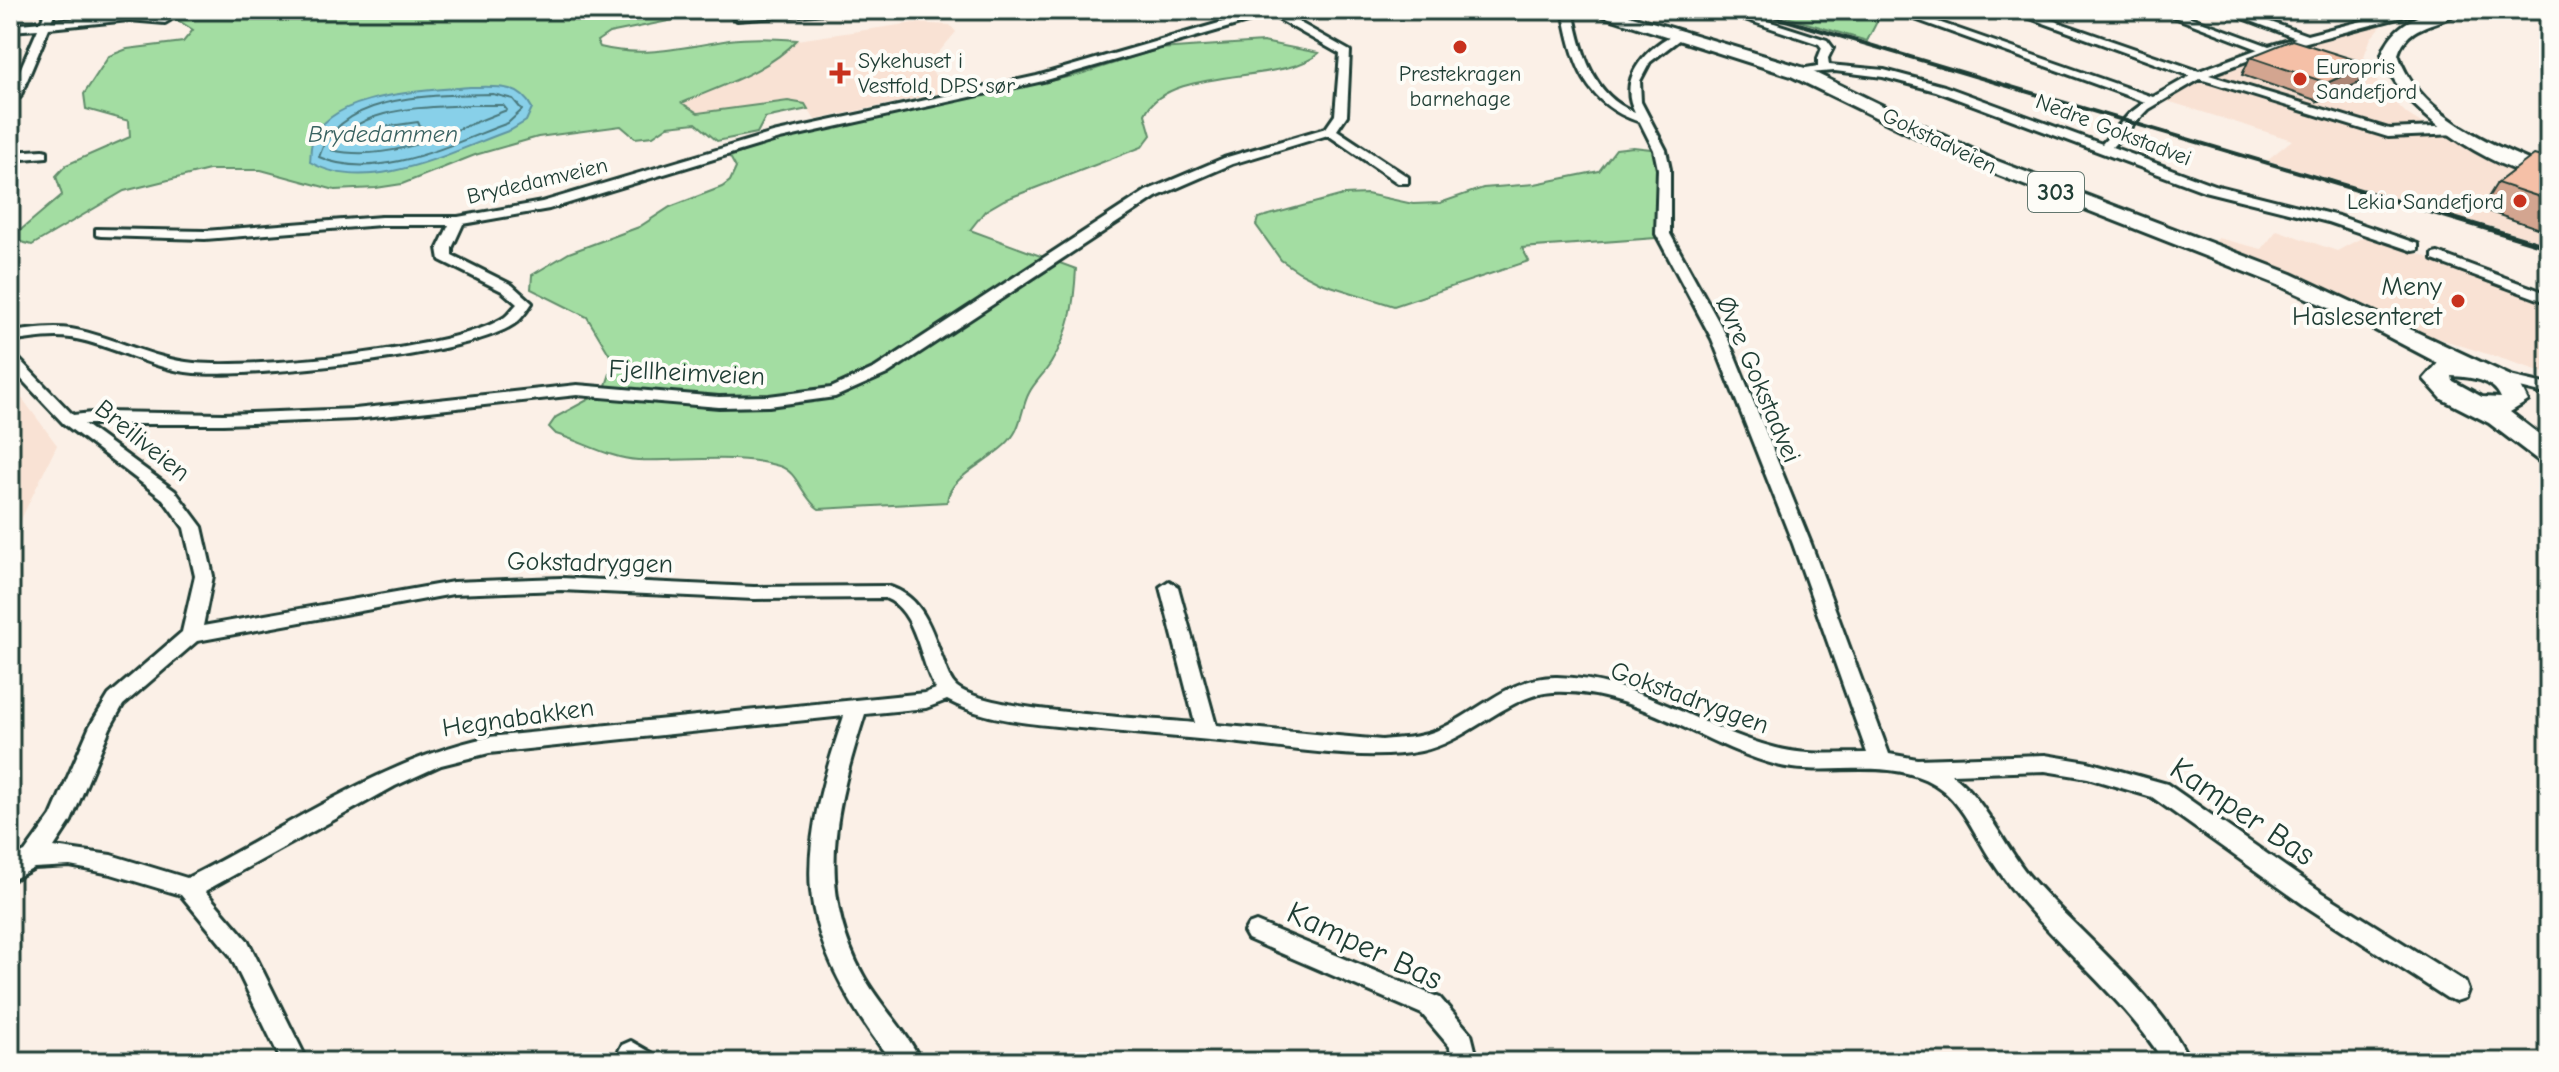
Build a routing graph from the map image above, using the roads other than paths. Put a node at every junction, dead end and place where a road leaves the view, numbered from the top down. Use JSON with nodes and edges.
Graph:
{"nodes":[{"id":1,"x":51,"y":10,"type":"edge"},
{"id":2,"x":827,"y":10,"type":"edge"},
{"id":3,"x":1568,"y":10,"type":"edge"},
{"id":4,"x":1593,"y":10,"type":"edge"},
{"id":5,"x":1723,"y":10,"type":"edge"},
{"id":6,"x":2013,"y":10,"type":"edge"},
{"id":7,"x":2161,"y":10,"type":"edge"},
{"id":8,"x":2227,"y":10,"type":"edge"},
{"id":9,"x":2347,"y":10,"type":"edge"},
{"id":10,"x":2455,"y":10,"type":"edge"},
{"id":11,"x":1270,"y":11,"type":"edge"},
{"id":12,"x":2407,"y":11,"type":"edge"},
{"id":13,"x":737,"y":14,"type":"edge"},
{"id":14,"x":1917,"y":18,"type":"dead end"},
{"id":15,"x":165,"y":20,"type":"dead end"},
{"id":16,"x":2376,"y":20,"type":"junction"},
{"id":17,"x":44,"y":25,"type":"junction"},
{"id":18,"x":10,"y":28,"type":"edge"},
{"id":19,"x":1680,"y":34,"type":"junction"},
{"id":20,"x":2306,"y":38,"type":"junction"},
{"id":21,"x":2268,"y":49,"type":"junction"},
{"id":22,"x":1824,"y":67,"type":"junction"},
{"id":23,"x":1798,"y":72,"type":"junction"},
{"id":24,"x":2201,"y":76,"type":"junction"},
{"id":25,"x":14,"y":97,"type":"dead end"},
{"id":26,"x":2154,"y":101,"type":"junction"},
{"id":27,"x":1641,"y":119,"type":"junction"},
{"id":28,"x":2458,"y":130,"type":"junction"},
{"id":29,"x":1330,"y":131,"type":"junction"},
{"id":30,"x":2103,"y":150,"type":"junction"},
{"id":31,"x":43,"y":154,"type":"dead end"},
{"id":32,"x":10,"y":156,"type":"edge"},
{"id":33,"x":2549,"y":176,"type":"edge"},
{"id":34,"x":1403,"y":180,"type":"dead end"},
{"id":35,"x":458,"y":221,"type":"junction"},
{"id":36,"x":101,"y":232,"type":"dead end"},
{"id":37,"x":2413,"y":247,"type":"dead end"},
{"id":38,"x":2438,"y":257,"type":"dead end"},
{"id":39,"x":2284,"y":279,"type":"junction"},
{"id":40,"x":2549,"y":299,"type":"edge"},
{"id":41,"x":10,"y":337,"type":"edge"},
{"id":42,"x":10,"y":358,"type":"edge"},
{"id":43,"x":2482,"y":373,"type":"junction"},
{"id":44,"x":2438,"y":374,"type":"junction"},
{"id":45,"x":2549,"y":390,"type":"edge"},
{"id":46,"x":2549,"y":397,"type":"edge"},
{"id":47,"x":2466,"y":400,"type":"junction"},
{"id":48,"x":2516,"y":400,"type":"junction"},
{"id":49,"x":69,"y":420,"type":"junction"},
{"id":50,"x":2549,"y":445,"type":"edge"},
{"id":51,"x":2549,"y":455,"type":"edge"},
{"id":52,"x":1169,"y":587,"type":"dead end"},
{"id":53,"x":191,"y":635,"type":"junction"},
{"id":54,"x":949,"y":692,"type":"junction"},
{"id":55,"x":857,"y":707,"type":"junction"},
{"id":56,"x":1208,"y":734,"type":"junction"},
{"id":57,"x":1881,"y":761,"type":"junction"},
{"id":58,"x":1919,"y":766,"type":"junction"},
{"id":59,"x":33,"y":859,"type":"junction"},
{"id":60,"x":10,"y":871,"type":"edge"},
{"id":61,"x":189,"y":888,"type":"junction"},
{"id":62,"x":1256,"y":932,"type":"dead end"},
{"id":63,"x":2456,"y":990,"type":"dead end"},
{"id":64,"x":295,"y":1062,"type":"edge"},
{"id":65,"x":908,"y":1062,"type":"edge"},
{"id":66,"x":1465,"y":1062,"type":"edge"},
{"id":67,"x":2177,"y":1062,"type":"edge"}],
"edges":[{"from":1,"to":17,"type":"street"},
{"from":2,"to":13,"type":"street"},
{"from":3,"to":27,"type":"street"},
{"from":4,"to":19,"type":"main road","name":"Gokstadveien","number":"303"},
{"from":5,"to":22,"type":"street"},
{"from":6,"to":24,"type":"street"},
{"from":7,"to":21,"type":"street"},
{"from":8,"to":20,"type":"street"},
{"from":9,"to":16,"type":"street"},
{"from":10,"to":28,"type":"main road"},
{"from":11,"to":29,"type":"street"},
{"from":11,"to":35,"type":"street","name":"Brydedamveien"},
{"from":12,"to":16,"type":"street"},
{"from":14,"to":26,"type":"street"},
{"from":15,"to":17,"type":"street"},
{"from":16,"to":20,"type":"street"},
{"from":17,"to":18,"type":"street"},
{"from":17,"to":25,"type":"street"},
{"from":19,"to":23,"type":"main road","name":"Gokstadveien","number":"303"},
{"from":19,"to":27,"type":"street","name":"Øvre Gokstadvei"},
{"from":20,"to":21,"type":"street"},
{"from":21,"to":24,"type":"street"},
{"from":22,"to":23,"type":"street","name":"Nedre Gokstadvei"},
{"from":22,"to":30,"type":"street","name":"Nedre Gokstadvei"},
{"from":23,"to":39,"type":"main road","name":"Gokstadveien","number":"303"},
{"from":24,"to":26,"type":"street"},
{"from":24,"to":28,"type":"street"},
{"from":26,"to":30,"type":"street"},
{"from":27,"to":57,"type":"street","name":"Øvre Gokstadvei"},
{"from":28,"to":33,"type":"main road"},
{"from":29,"to":34,"type":"street"},
{"from":29,"to":49,"type":"street","name":"Fjellheimveien"},
{"from":30,"to":37,"type":"street","name":"Nedre Gokstadvei"},
{"from":31,"to":32,"type":"street"},
{"from":35,"to":36,"type":"street"},
{"from":35,"to":41,"type":"street","name":"Brydedamveien"},
{"from":38,"to":40,"type":"street"},
{"from":39,"to":43,"type":"main road","name":"Gokstadveien","number":"303"},
{"from":39,"to":44,"type":"main road","name":"Gokstadveien","number":"303"},
{"from":42,"to":49,"type":"street","name":"Breiliveien"},
{"from":43,"to":44,"type":"main road"},
{"from":43,"to":45,"type":"street"},
{"from":43,"to":48,"type":"main road","number":"303"},
{"from":44,"to":47,"type":"main road","number":"303"},
{"from":46,"to":48,"type":"street"},
{"from":47,"to":48,"type":"main road"},
{"from":47,"to":51,"type":"main road","number":"303"},
{"from":48,"to":50,"type":"main road","number":"303"},
{"from":49,"to":53,"type":"street","name":"Breiliveien"},
{"from":52,"to":56,"type":"street"},
{"from":53,"to":54,"type":"street","name":"Gokstadryggen"},
{"from":53,"to":59,"type":"street"},
{"from":54,"to":55,"type":"street","name":"Hegnabakken"},
{"from":54,"to":56,"type":"street","name":"Gokstadryggen"},
{"from":55,"to":61,"type":"street","name":"Hegnabakken"},
{"from":55,"to":65,"type":"street"},
{"from":56,"to":57,"type":"street","name":"Gokstadryggen"},
{"from":57,"to":58,"type":"street","name":"Kamper Bas"},
{"from":58,"to":63,"type":"street","name":"Kamper Bas"},
{"from":58,"to":67,"type":"street","name":"Kamper Bas"},
{"from":59,"to":60,"type":"street"},
{"from":59,"to":61,"type":"street"},
{"from":61,"to":64,"type":"street"},
{"from":62,"to":66,"type":"street","name":"Kamper Bas"}]}
